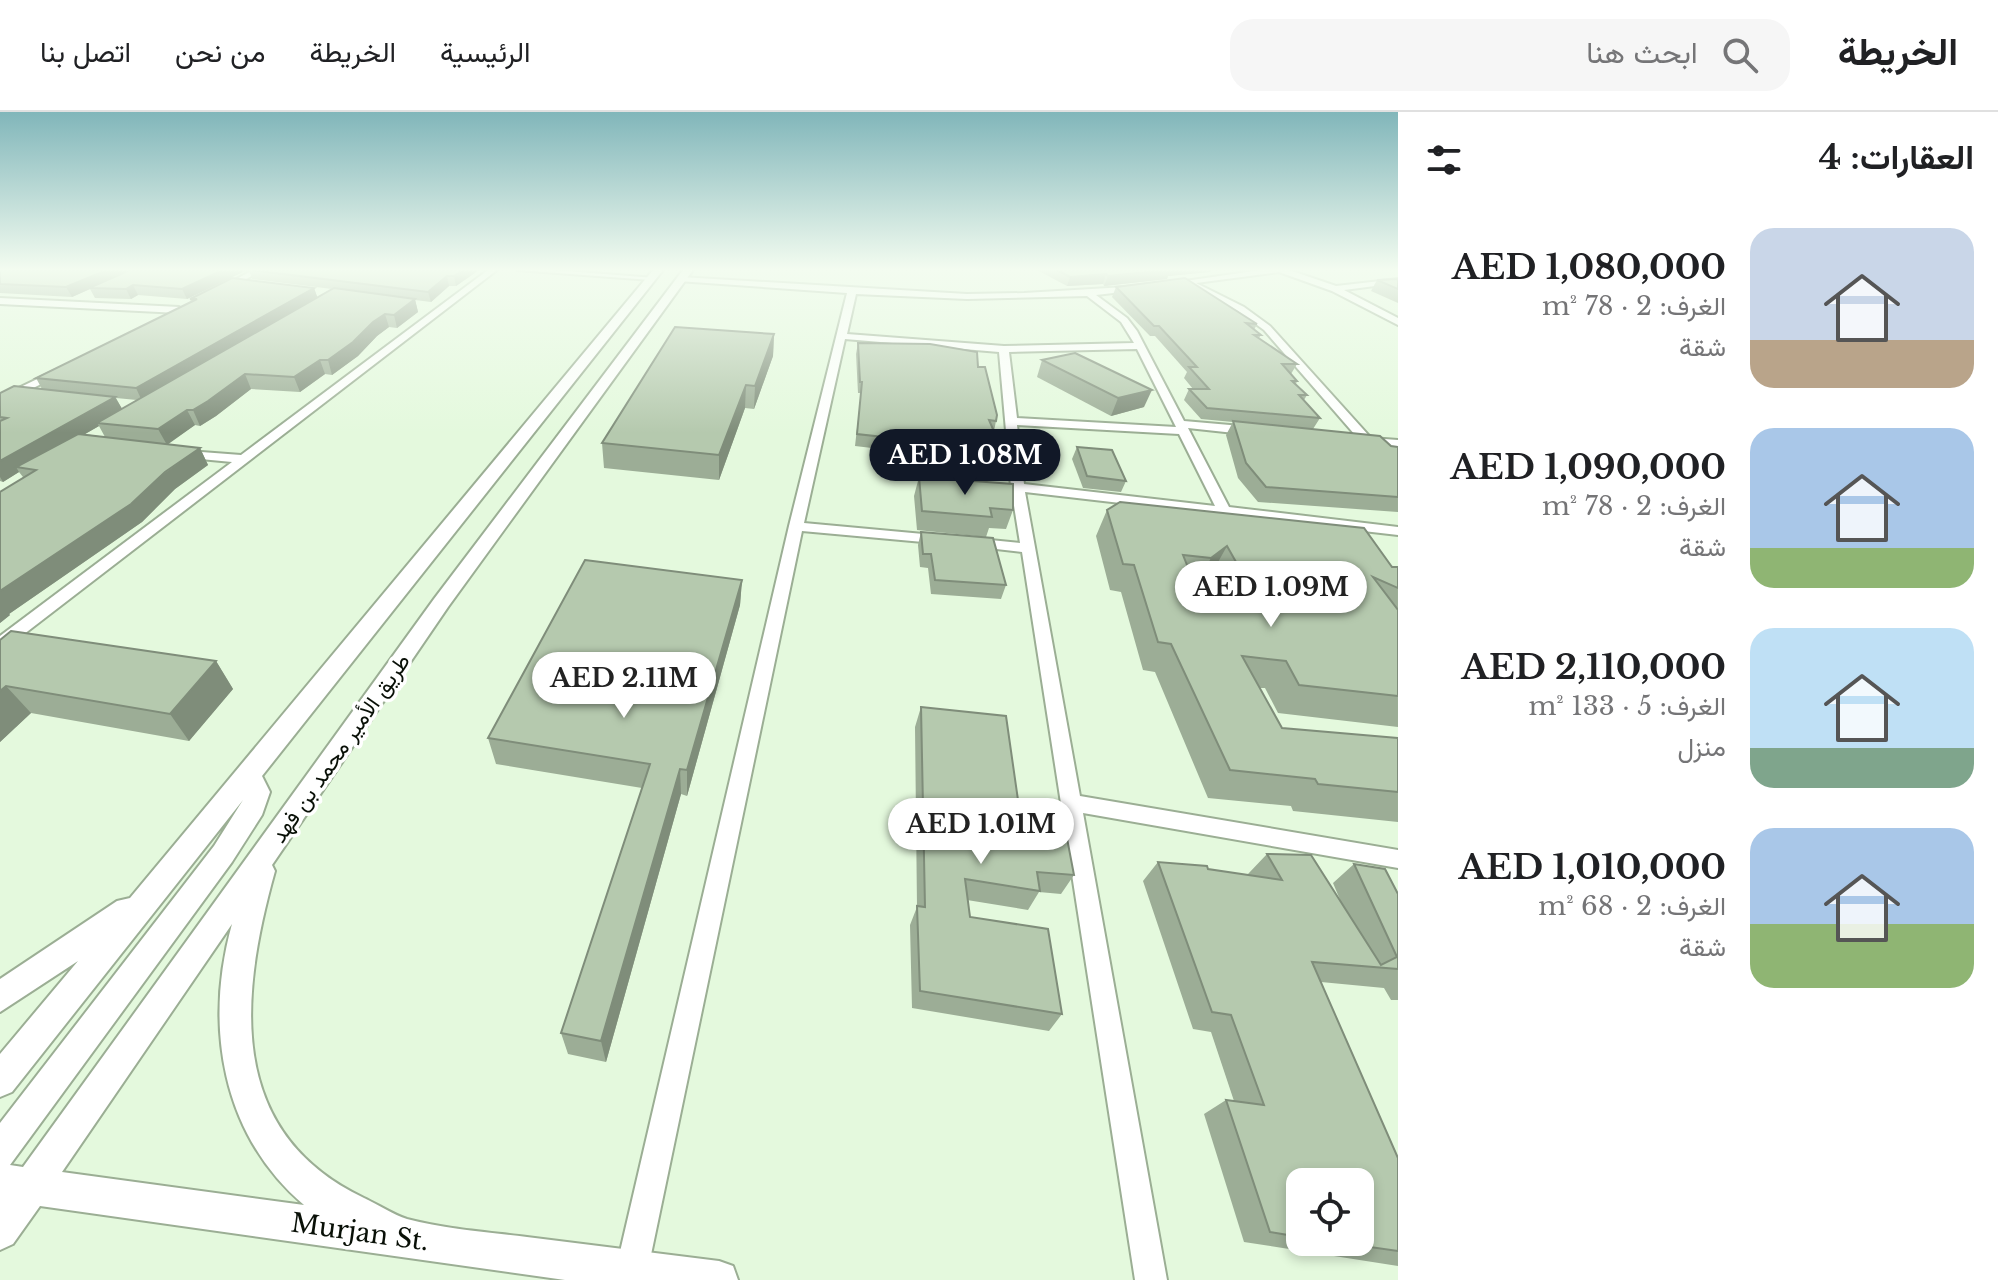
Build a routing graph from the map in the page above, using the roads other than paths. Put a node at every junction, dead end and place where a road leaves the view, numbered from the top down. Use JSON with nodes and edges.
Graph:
{"nodes":[{"id":1,"x":420,"y":325,"type":"edge"},
{"id":2,"x":613,"y":325,"type":"edge"},
{"id":3,"x":648,"y":325,"type":"edge"},
{"id":4,"x":844,"y":325,"type":"edge"},
{"id":5,"x":1127,"y":325,"type":"edge"},
{"id":6,"x":1262,"y":325,"type":"edge"},
{"id":7,"x":841,"y":336,"type":"junction"},
{"id":8,"x":1140,"y":346,"type":"junction"},
{"id":9,"x":1004,"y":349,"type":"junction"},
{"id":10,"x":70,"y":366,"type":"edge"},
{"id":11,"x":0,"y":392,"type":"edge"},
{"id":12,"x":15,"y":394,"type":"junction"},
{"id":13,"x":44,"y":397,"type":"edge"},
{"id":14,"x":0,"y":401,"type":"edge"},
{"id":15,"x":1011,"y":421,"type":"junction"},
{"id":16,"x":1182,"y":428,"type":"junction"},
{"id":17,"x":1273,"y":432,"type":"edge"},
{"id":18,"x":1336,"y":438,"type":"edge"},
{"id":19,"x":1367,"y":441,"type":"junction"},
{"id":20,"x":1398,"y":444,"type":"edge"},
{"id":21,"x":164,"y":451,"type":"edge"},
{"id":22,"x":242,"y":459,"type":"junction"},
{"id":23,"x":1018,"y":487,"type":"junction"},
{"id":24,"x":1224,"y":511,"type":"junction"},
{"id":25,"x":796,"y":526,"type":"junction"},
{"id":26,"x":1398,"y":531,"type":"edge"},
{"id":27,"x":1029,"y":548,"type":"junction"},
{"id":28,"x":0,"y":644,"type":"edge"},
{"id":29,"x":248,"y":775,"type":"junction"},
{"id":30,"x":1071,"y":803,"type":"junction"},
{"id":31,"x":267,"y":852,"type":"junction"},
{"id":32,"x":1398,"y":859,"type":"edge"},
{"id":33,"x":151,"y":893,"type":"junction"},
{"id":34,"x":0,"y":997,"type":"edge"},
{"id":35,"x":0,"y":1080,"type":"edge"},
{"id":36,"x":0,"y":1152,"type":"edge"},
{"id":37,"x":10,"y":1187,"type":"edge"},
{"id":38,"x":0,"y":1214,"type":"edge"},
{"id":39,"x":0,"y":1231,"type":"edge"},
{"id":40,"x":403,"y":1237,"type":"junction"},
{"id":41,"x":632,"y":1269,"type":"junction"},
{"id":42,"x":719,"y":1280,"type":"edge"},
{"id":43,"x":1151,"y":1280,"type":"edge"}],
"edges":[{"from":1,"to":22,"type":"street"},
{"from":2,"to":29,"type":"street"},
{"from":3,"to":31,"type":"street","name":"طريق الأمير محمد بن فهد"},
{"from":4,"to":7,"type":"street"},
{"from":5,"to":8,"type":"street"},
{"from":6,"to":19,"type":"street"},
{"from":7,"to":9,"type":"street"},
{"from":7,"to":25,"type":"street"},
{"from":8,"to":9,"type":"street"},
{"from":8,"to":16,"type":"street"},
{"from":9,"to":15,"type":"street"},
{"from":10,"to":12,"type":"street"},
{"from":11,"to":12,"type":"street"},
{"from":12,"to":13,"type":"street"},
{"from":12,"to":14,"type":"street"},
{"from":15,"to":16,"type":"street"},
{"from":15,"to":23,"type":"street"},
{"from":16,"to":17,"type":"street"},
{"from":16,"to":24,"type":"street"},
{"from":18,"to":19,"type":"street"},
{"from":19,"to":20,"type":"street"},
{"from":21,"to":22,"type":"street"},
{"from":22,"to":28,"type":"street"},
{"from":23,"to":24,"type":"street"},
{"from":23,"to":27,"type":"street"},
{"from":24,"to":26,"type":"street"},
{"from":25,"to":27,"type":"street"},
{"from":25,"to":41,"type":"street"},
{"from":27,"to":30,"type":"street"},
{"from":29,"to":33,"type":"street"},
{"from":29,"to":36,"type":"street"},
{"from":30,"to":32,"type":"street"},
{"from":30,"to":43,"type":"street"},
{"from":31,"to":37,"type":"street","name":"طريق الأمير محمد بن فهد"},
{"from":31,"to":40,"type":"street"},
{"from":33,"to":34,"type":"street"},
{"from":33,"to":35,"type":"street"},
{"from":37,"to":38,"type":"street"},
{"from":37,"to":39,"type":"street","name":"طريق الأمير محمد بن فهد"},
{"from":37,"to":40,"type":"street","name":"Murjan St."},
{"from":40,"to":41,"type":"street","name":"Murjan St."},
{"from":41,"to":42,"type":"street","name":"Murjan St."}]}
